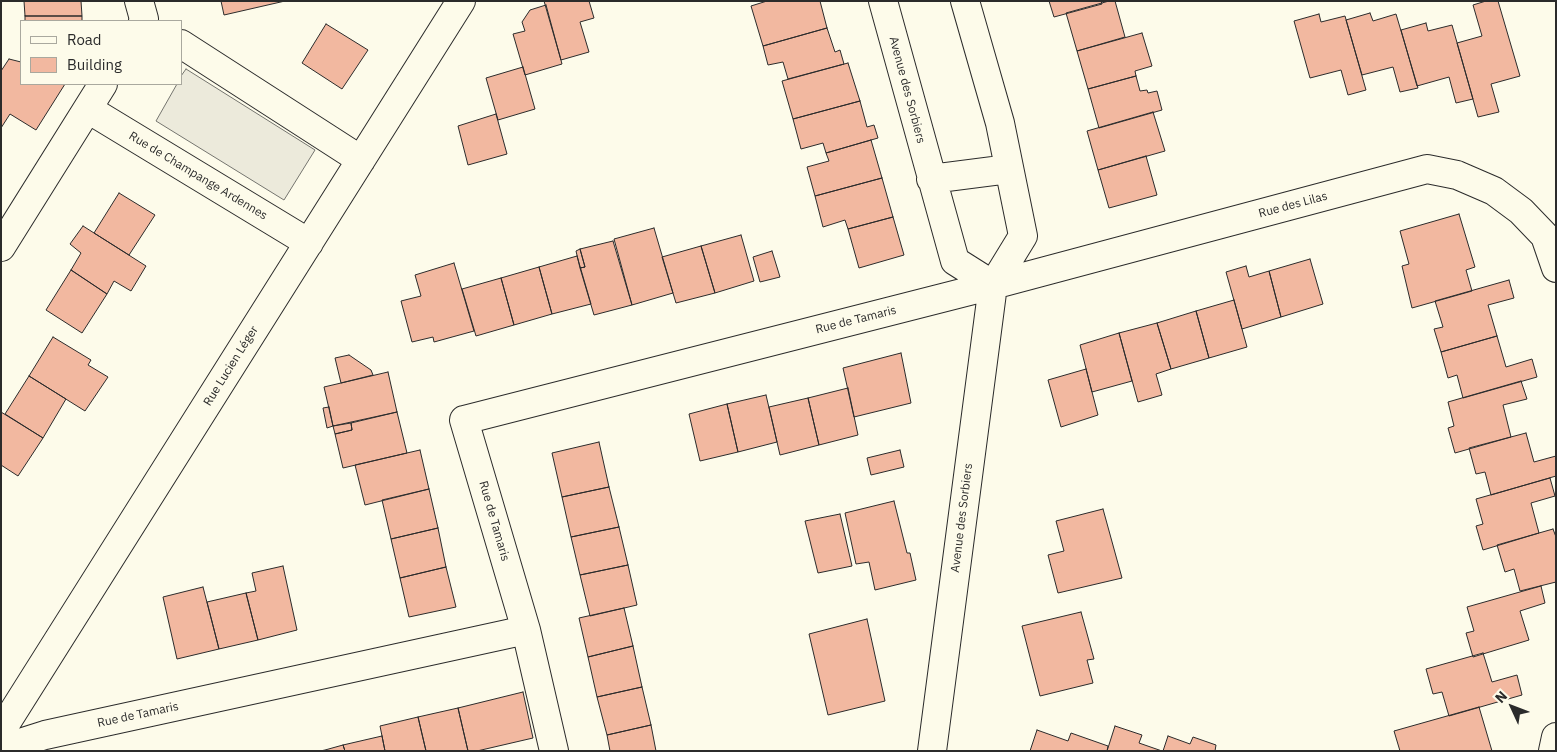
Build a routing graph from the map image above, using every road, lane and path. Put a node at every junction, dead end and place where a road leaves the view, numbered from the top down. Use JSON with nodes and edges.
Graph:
{"nodes":[{"id":1,"x":461,"y":1,"type":"edge"},
{"id":2,"x":883,"y":1,"type":"edge"},
{"id":3,"x":964,"y":1,"type":"edge"},
{"id":4,"x":182,"y":45,"type":"edge"},
{"id":5,"x":102,"y":85,"type":"edge"},
{"id":6,"x":88,"y":109,"type":"junction"},
{"id":7,"x":361,"y":160,"type":"junction"},
{"id":8,"x":1009,"y":169,"type":"junction"},
{"id":9,"x":931,"y":179,"type":"junction"},
{"id":10,"x":1550,"y":235,"type":"edge"},
{"id":11,"x":309,"y":243,"type":"junction"},
{"id":12,"x":1,"y":247,"type":"edge"},
{"id":13,"x":1556,"y":268,"type":"edge"},
{"id":14,"x":993,"y":285,"type":"junction"},
{"id":15,"x":526,"y":630,"type":"junction"},
{"id":16,"x":1,"y":732,"type":"edge"},
{"id":17,"x":1556,"y":737,"type":"edge"},
{"id":18,"x":1,"y":749,"type":"edge"},
{"id":19,"x":554,"y":751,"type":"edge"},
{"id":20,"x":932,"y":751,"type":"edge"},
{"id":21,"x":1553,"y":751,"type":"edge"}],
"edges":[{"from":1,"to":7,"type":"street","name":"Rue Lucien Léger"},
{"from":2,"to":9,"type":"street","name":"Avenue des Sorbiers"},
{"from":3,"to":8,"type":"street","name":"Avenue des Sorbiers"},
{"from":4,"to":7,"type":"street"},
{"from":5,"to":6,"type":"street"},
{"from":6,"to":11,"type":"street","name":"Rue de Champange Ardennes"},
{"from":6,"to":12,"type":"street"},
{"from":7,"to":11,"type":"street","name":"Rue Lucien Léger"},
{"from":8,"to":9,"type":"street"},
{"from":8,"to":14,"type":"street","name":"Avenue des Sorbiers"},
{"from":9,"to":14,"type":"street","name":"Avenue des Sorbiers"},
{"from":10,"to":13,"type":"street","name":"Rue des Lilas"},
{"from":10,"to":14,"type":"street","name":"Rue des Lilas"},
{"from":11,"to":16,"type":"street","name":"Rue Lucien Léger"},
{"from":14,"to":15,"type":"street","name":"Rue de Tamaris"},
{"from":14,"to":20,"type":"street","name":"Avenue des Sorbiers"},
{"from":15,"to":18,"type":"street","name":"Rue de Tamaris"},
{"from":15,"to":19,"type":"street"},
{"from":17,"to":21,"type":"street"}]}
